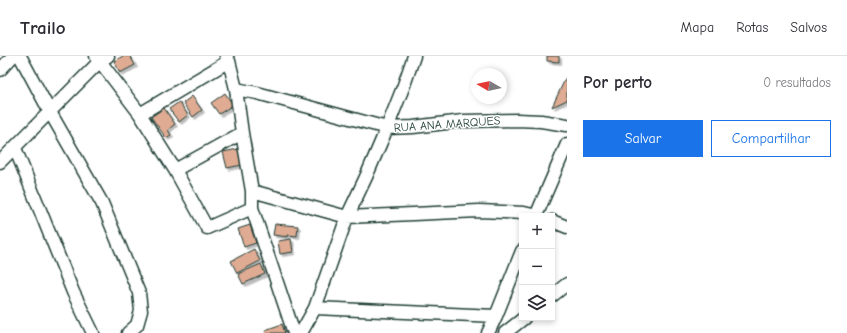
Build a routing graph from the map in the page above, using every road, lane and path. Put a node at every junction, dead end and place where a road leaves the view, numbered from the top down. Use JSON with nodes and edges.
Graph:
{"nodes":[{"id":1,"x":13,"y":56,"type":"edge"},
{"id":2,"x":20,"y":56,"type":"edge"},
{"id":3,"x":414,"y":56,"type":"edge"},
{"id":4,"x":101,"y":58,"type":"edge"},
{"id":5,"x":228,"y":59,"type":"edge"},
{"id":6,"x":0,"y":70,"type":"edge"},
{"id":7,"x":236,"y":89,"type":"junction"},
{"id":8,"x":50,"y":112,"type":"junction"},
{"id":9,"x":140,"y":114,"type":"junction"},
{"id":10,"x":567,"y":125,"type":"edge"},
{"id":11,"x":387,"y":128,"type":"junction"},
{"id":12,"x":242,"y":133,"type":"junction"},
{"id":13,"x":567,"y":144,"type":"edge"},
{"id":14,"x":15,"y":148,"type":"junction"},
{"id":15,"x":0,"y":162,"type":"edge"},
{"id":16,"x":175,"y":170,"type":"junction"},
{"id":17,"x":252,"y":191,"type":"junction"},
{"id":18,"x":252,"y":208,"type":"junction"},
{"id":19,"x":524,"y":213,"type":"edge"},
{"id":20,"x":537,"y":213,"type":"edge"},
{"id":21,"x":347,"y":217,"type":"junction"},
{"id":22,"x":555,"y":222,"type":"edge"},
{"id":23,"x":567,"y":227,"type":"edge"},
{"id":24,"x":519,"y":258,"type":"edge"},
{"id":25,"x":567,"y":284,"type":"edge"},
{"id":26,"x":555,"y":294,"type":"edge"},
{"id":27,"x":315,"y":308,"type":"junction"},
{"id":28,"x":496,"y":316,"type":"junction"},
{"id":29,"x":520,"y":321,"type":"edge"},
{"id":30,"x":132,"y":329,"type":"edge"},
{"id":31,"x":93,"y":333,"type":"edge"},
{"id":32,"x":294,"y":333,"type":"edge"},
{"id":33,"x":301,"y":333,"type":"edge"},
{"id":34,"x":488,"y":333,"type":"edge"},
{"id":35,"x":505,"y":333,"type":"edge"}],
"edges":[{"from":1,"to":6,"type":"street"},
{"from":2,"to":8,"type":"street"},
{"from":3,"to":11,"type":"street"},
{"from":4,"to":8,"type":"street"},
{"from":4,"to":9,"type":"street"},
{"from":5,"to":7,"type":"street"},
{"from":5,"to":9,"type":"street"},
{"from":7,"to":11,"type":"street","name":"RUA ANA MARQUES"},
{"from":7,"to":12,"type":"street"},
{"from":8,"to":14,"type":"street"},
{"from":8,"to":30,"type":"street"},
{"from":9,"to":16,"type":"street"},
{"from":10,"to":11,"type":"street","name":"RUA ANA MARQUES"},
{"from":11,"to":21,"type":"street"},
{"from":12,"to":16,"type":"street"},
{"from":12,"to":17,"type":"street"},
{"from":13,"to":20,"type":"street"},
{"from":14,"to":15,"type":"street"},
{"from":14,"to":31,"type":"street"},
{"from":16,"to":18,"type":"street"},
{"from":17,"to":18,"type":"street"},
{"from":17,"to":21,"type":"street"},
{"from":18,"to":32,"type":"street"},
{"from":19,"to":21,"type":"street"},
{"from":21,"to":27,"type":"street"},
{"from":22,"to":23,"type":"street"},
{"from":24,"to":28,"type":"street"},
{"from":25,"to":26,"type":"street"},
{"from":27,"to":28,"type":"street"},
{"from":27,"to":33,"type":"street"},
{"from":28,"to":34,"type":"street"},
{"from":29,"to":35,"type":"street"}]}
